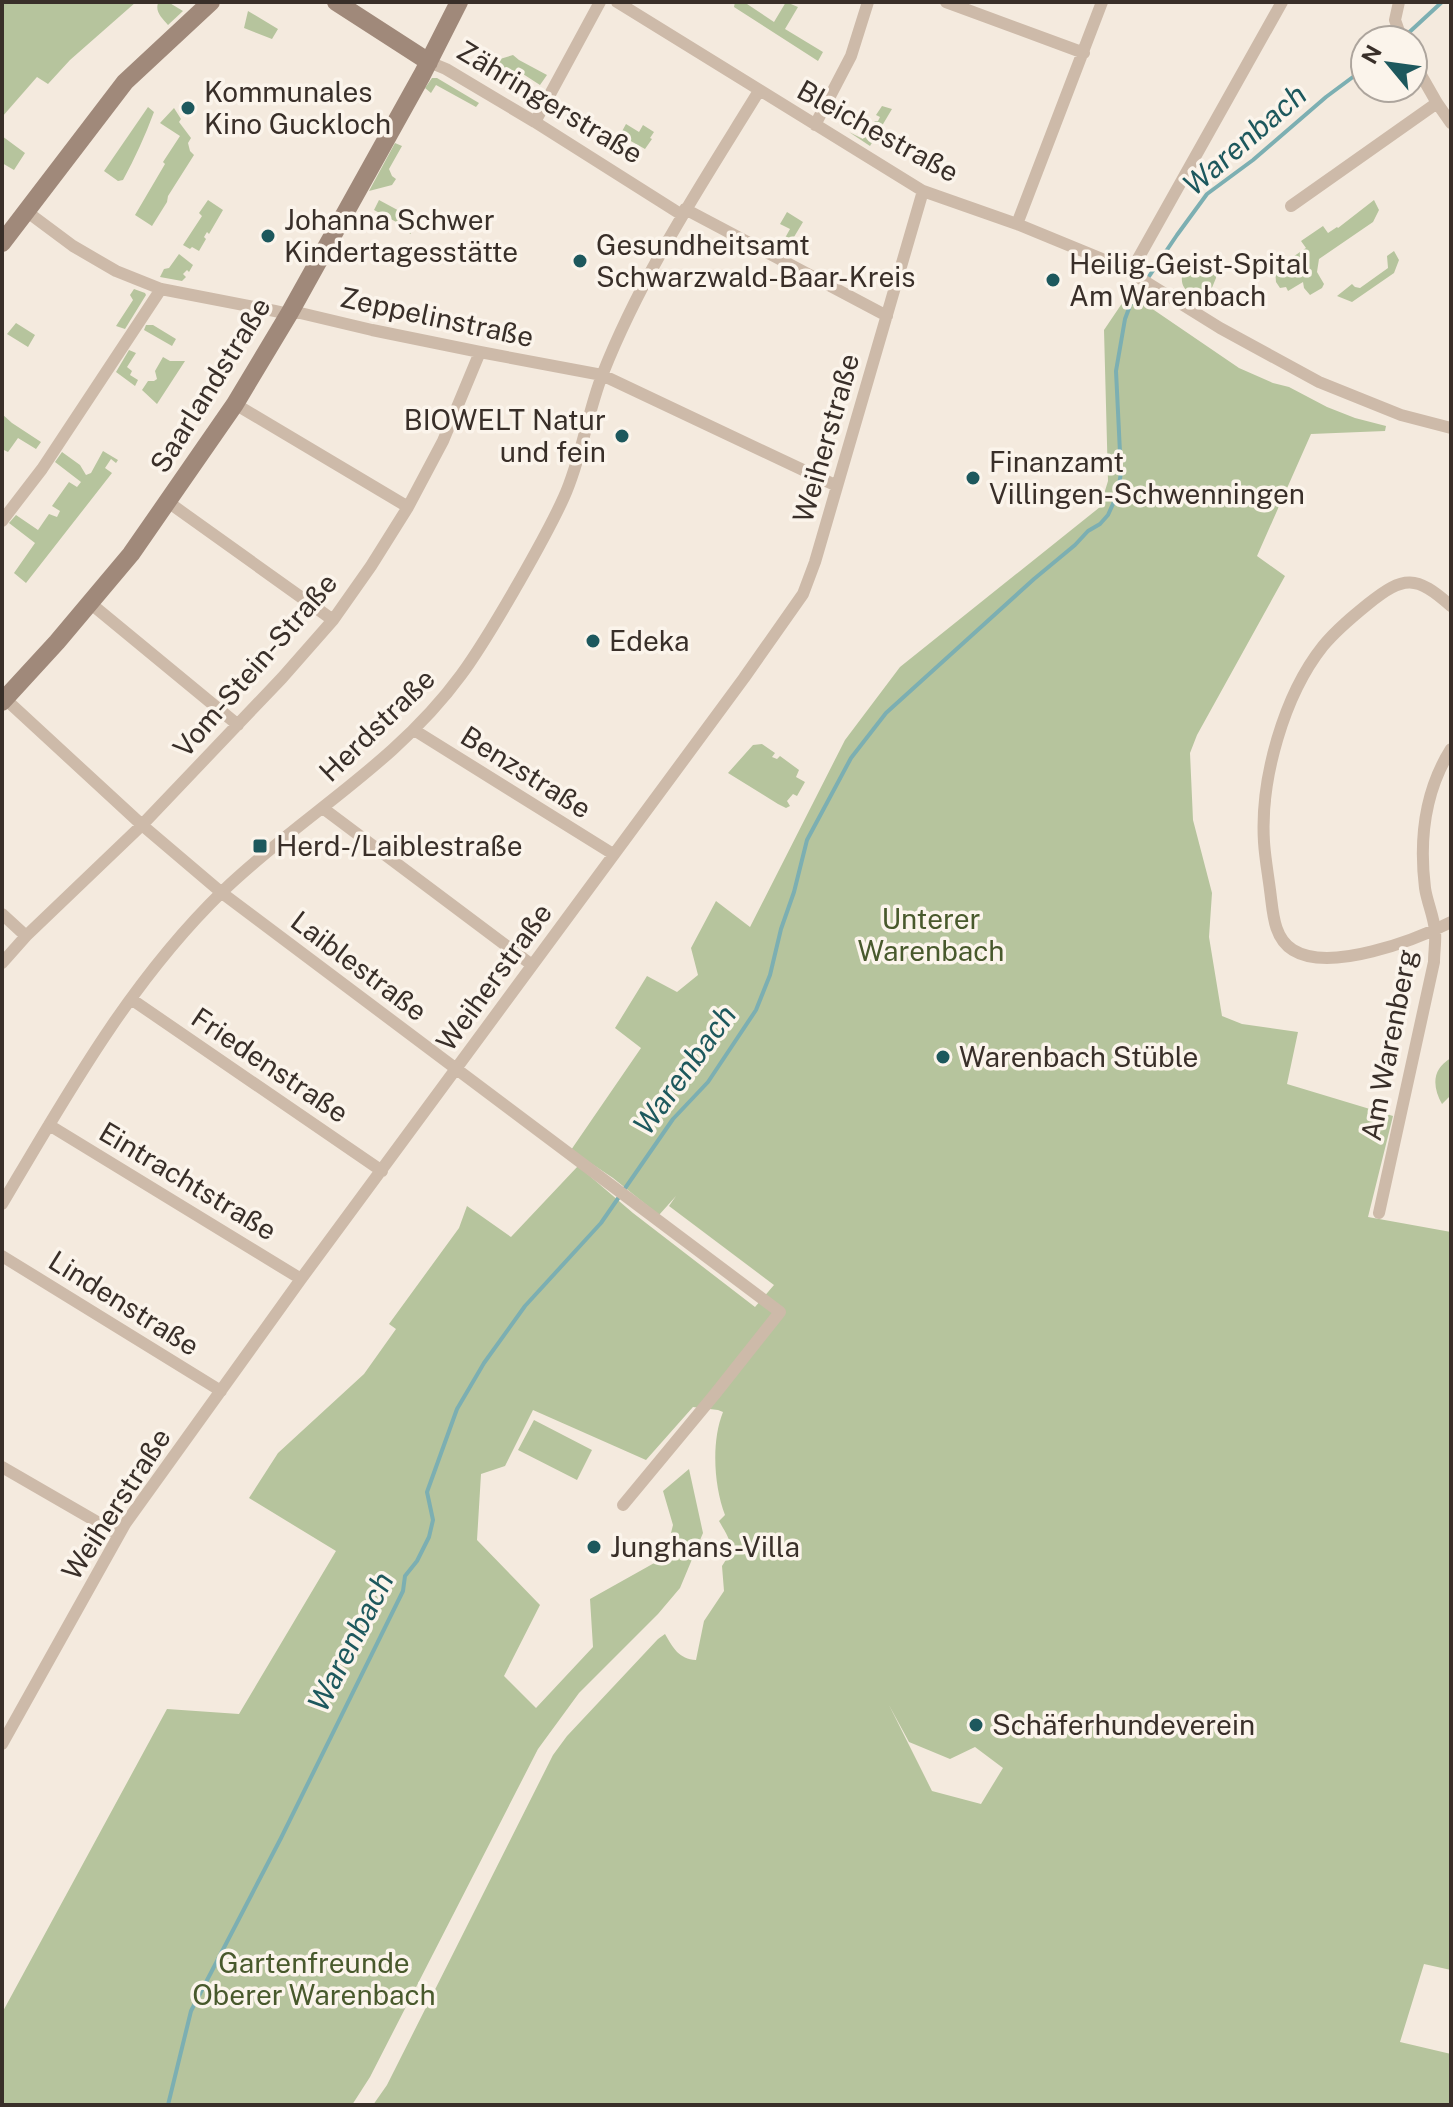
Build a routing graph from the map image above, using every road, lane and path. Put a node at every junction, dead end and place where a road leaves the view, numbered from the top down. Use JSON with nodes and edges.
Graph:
{"nodes":[{"id":1,"x":211,"y":2,"type":"edge"},
{"id":2,"x":336,"y":2,"type":"edge"},
{"id":3,"x":459,"y":2,"type":"edge"},
{"id":4,"x":600,"y":2,"type":"edge"},
{"id":5,"x":617,"y":2,"type":"edge"},
{"id":6,"x":868,"y":2,"type":"edge"},
{"id":7,"x":946,"y":2,"type":"edge"},
{"id":8,"x":1102,"y":2,"type":"edge"},
{"id":9,"x":1282,"y":2,"type":"edge"},
{"id":10,"x":1399,"y":2,"type":"edge"},
{"id":11,"x":1396,"y":24,"type":"edge"},
{"id":12,"x":445,"y":27,"type":"junction"},
{"id":13,"x":390,"y":36,"type":"junction"},
{"id":14,"x":1084,"y":53,"type":"junction"},
{"id":15,"x":429,"y":62,"type":"junction"},
{"id":16,"x":1429,"y":89,"type":"edge"},
{"id":17,"x":759,"y":91,"type":"junction"},
{"id":18,"x":1437,"y":103,"type":"junction"},
{"id":19,"x":535,"y":122,"type":"junction"},
{"id":20,"x":1451,"y":123,"type":"edge"},
{"id":21,"x":815,"y":125,"type":"junction"},
{"id":22,"x":923,"y":191,"type":"junction"},
{"id":23,"x":1291,"y":206,"type":"dead end"},
{"id":24,"x":26,"y":211,"type":"junction"},
{"id":25,"x":684,"y":212,"type":"junction"},
{"id":26,"x":1017,"y":224,"type":"junction"},
{"id":27,"x":2,"y":243,"type":"edge"},
{"id":28,"x":1134,"y":275,"type":"junction"},
{"id":29,"x":161,"y":289,"type":"junction"},
{"id":30,"x":289,"y":314,"type":"junction"},
{"id":31,"x":887,"y":316,"type":"junction"},
{"id":32,"x":480,"y":352,"type":"junction"},
{"id":33,"x":602,"y":375,"type":"junction"},
{"id":34,"x":235,"y":404,"type":"junction"},
{"id":35,"x":1451,"y":428,"type":"edge"},
{"id":36,"x":837,"y":486,"type":"junction"},
{"id":37,"x":168,"y":502,"type":"junction"},
{"id":38,"x":408,"y":507,"type":"junction"},
{"id":39,"x":2,"y":521,"type":"edge"},
{"id":40,"x":90,"y":603,"type":"junction"},
{"id":41,"x":1451,"y":606,"type":"edge"},
{"id":42,"x":333,"y":620,"type":"junction"},
{"id":43,"x":3,"y":699,"type":"edge"},
{"id":44,"x":238,"y":725,"type":"junction"},
{"id":45,"x":414,"y":730,"type":"junction"},
{"id":46,"x":1451,"y":749,"type":"edge"},
{"id":47,"x":324,"y":809,"type":"junction"},
{"id":48,"x":142,"y":825,"type":"junction"},
{"id":49,"x":613,"y":854,"type":"junction"},
{"id":50,"x":222,"y":893,"type":"junction"},
{"id":51,"x":2,"y":914,"type":"edge"},
{"id":52,"x":1451,"y":922,"type":"edge"},
{"id":53,"x":1435,"y":930,"type":"junction"},
{"id":54,"x":26,"y":936,"type":"junction"},
{"id":55,"x":2,"y":963,"type":"edge"},
{"id":56,"x":532,"y":965,"type":"junction"},
{"id":57,"x":131,"y":999,"type":"junction"},
{"id":58,"x":456,"y":1068,"type":"junction"},
{"id":59,"x":49,"y":1125,"type":"junction"},
{"id":60,"x":382,"y":1171,"type":"junction"},
{"id":61,"x":2,"y":1204,"type":"edge"},
{"id":62,"x":1379,"y":1213,"type":"dead end"},
{"id":63,"x":2,"y":1256,"type":"edge"},
{"id":64,"x":301,"y":1279,"type":"junction"},
{"id":65,"x":221,"y":1391,"type":"junction"},
{"id":66,"x":3,"y":1469,"type":"edge"},
{"id":67,"x":623,"y":1505,"type":"dead end"},
{"id":68,"x":118,"y":1534,"type":"junction"},
{"id":69,"x":2,"y":1744,"type":"edge"}],
"edges":[{"from":1,"to":24,"type":"street"},
{"from":2,"to":13,"type":"street","name":"Zähringerstraße"},
{"from":3,"to":12,"type":"street","name":"Saarlandstraße"},
{"from":4,"to":19,"type":"street"},
{"from":5,"to":17,"type":"street","name":"Bleichestraße"},
{"from":6,"to":21,"type":"street"},
{"from":7,"to":14,"type":"street"},
{"from":8,"to":14,"type":"street"},
{"from":9,"to":28,"type":"street"},
{"from":10,"to":11,"type":"street"},
{"from":12,"to":13,"type":"street","name":"Zähringerstraße"},
{"from":12,"to":15,"type":"street","name":"Saarlandstraße"},
{"from":13,"to":15,"type":"street","name":"Zähringerstraße"},
{"from":14,"to":26,"type":"street"},
{"from":15,"to":19,"type":"street","name":"Zähringerstraße"},
{"from":15,"to":30,"type":"street","name":"Saarlandstraße"},
{"from":16,"to":18,"type":"street"},
{"from":17,"to":21,"type":"street","name":"Bleichestraße"},
{"from":17,"to":25,"type":"street","name":"Herdstraße"},
{"from":18,"to":20,"type":"street"},
{"from":18,"to":23,"type":"street"},
{"from":19,"to":25,"type":"street","name":"Zähringerstraße"},
{"from":21,"to":22,"type":"street","name":"Bleichestraße"},
{"from":22,"to":26,"type":"street","name":"Bleichestraße"},
{"from":22,"to":31,"type":"street","name":"Weiherstraße"},
{"from":24,"to":27,"type":"street"},
{"from":24,"to":29,"type":"street","name":"Zeppelinstraße"},
{"from":25,"to":31,"type":"street","name":"Zähringerstraße"},
{"from":25,"to":33,"type":"street","name":"Herdstraße"},
{"from":26,"to":28,"type":"street","name":"Bleichestraße"},
{"from":28,"to":35,"type":"street"},
{"from":29,"to":30,"type":"street","name":"Zeppelinstraße"},
{"from":29,"to":39,"type":"street"},
{"from":30,"to":32,"type":"street","name":"Zeppelinstraße"},
{"from":30,"to":34,"type":"street","name":"Saarlandstraße"},
{"from":31,"to":36,"type":"street","name":"Weiherstraße"},
{"from":32,"to":33,"type":"street","name":"Zeppelinstraße"},
{"from":32,"to":38,"type":"street","name":"Vom-Stein-Straße"},
{"from":33,"to":36,"type":"street","name":"Zeppelinstraße"},
{"from":33,"to":45,"type":"street","name":"Herdstraße"},
{"from":34,"to":37,"type":"street","name":"Saarlandstraße"},
{"from":34,"to":38,"type":"street"},
{"from":36,"to":49,"type":"street","name":"Weiherstraße"},
{"from":37,"to":40,"type":"street","name":"Saarlandstraße"},
{"from":37,"to":42,"type":"street"},
{"from":38,"to":42,"type":"street","name":"Vom-Stein-Straße"},
{"from":40,"to":43,"type":"street","name":"Saarlandstraße"},
{"from":40,"to":44,"type":"street"},
{"from":41,"to":53,"type":"street"},
{"from":42,"to":44,"type":"street","name":"Vom-Stein-Straße"},
{"from":43,"to":48,"type":"street","name":"Laiblestraße"},
{"from":44,"to":48,"type":"street","name":"Vom-Stein-Straße"},
{"from":45,"to":47,"type":"street","name":"Herdstraße"},
{"from":45,"to":49,"type":"street","name":"Benzstraße"},
{"from":46,"to":53,"type":"street","name":"Am Warenberg"},
{"from":47,"to":50,"type":"street","name":"Herdstraße"},
{"from":47,"to":56,"type":"street"},
{"from":48,"to":50,"type":"street","name":"Laiblestraße"},
{"from":48,"to":54,"type":"street","name":"Vom-Stein-Straße"},
{"from":49,"to":56,"type":"street","name":"Weiherstraße"},
{"from":50,"to":57,"type":"street","name":"Herdstraße"},
{"from":50,"to":58,"type":"street","name":"Laiblestraße"},
{"from":51,"to":54,"type":"street"},
{"from":52,"to":53,"type":"street"},
{"from":53,"to":62,"type":"street","name":"Am Warenberg"},
{"from":54,"to":55,"type":"street","name":"Vom-Stein-Straße"},
{"from":56,"to":58,"type":"street","name":"Weiherstraße"},
{"from":57,"to":59,"type":"street","name":"Herdstraße"},
{"from":57,"to":60,"type":"street","name":"Friedenstraße"},
{"from":58,"to":60,"type":"street","name":"Weiherstraße"},
{"from":58,"to":67,"type":"street","name":"Laiblestraße"},
{"from":59,"to":61,"type":"street","name":"Herdstraße"},
{"from":59,"to":64,"type":"street","name":"Eintrachtstraße"},
{"from":60,"to":64,"type":"street","name":"Weiherstraße"},
{"from":63,"to":65,"type":"street","name":"Lindenstraße"},
{"from":64,"to":65,"type":"street","name":"Weiherstraße"},
{"from":65,"to":68,"type":"street","name":"Weiherstraße"},
{"from":66,"to":68,"type":"street"},
{"from":68,"to":69,"type":"street","name":"Weiherstraße"}]}
